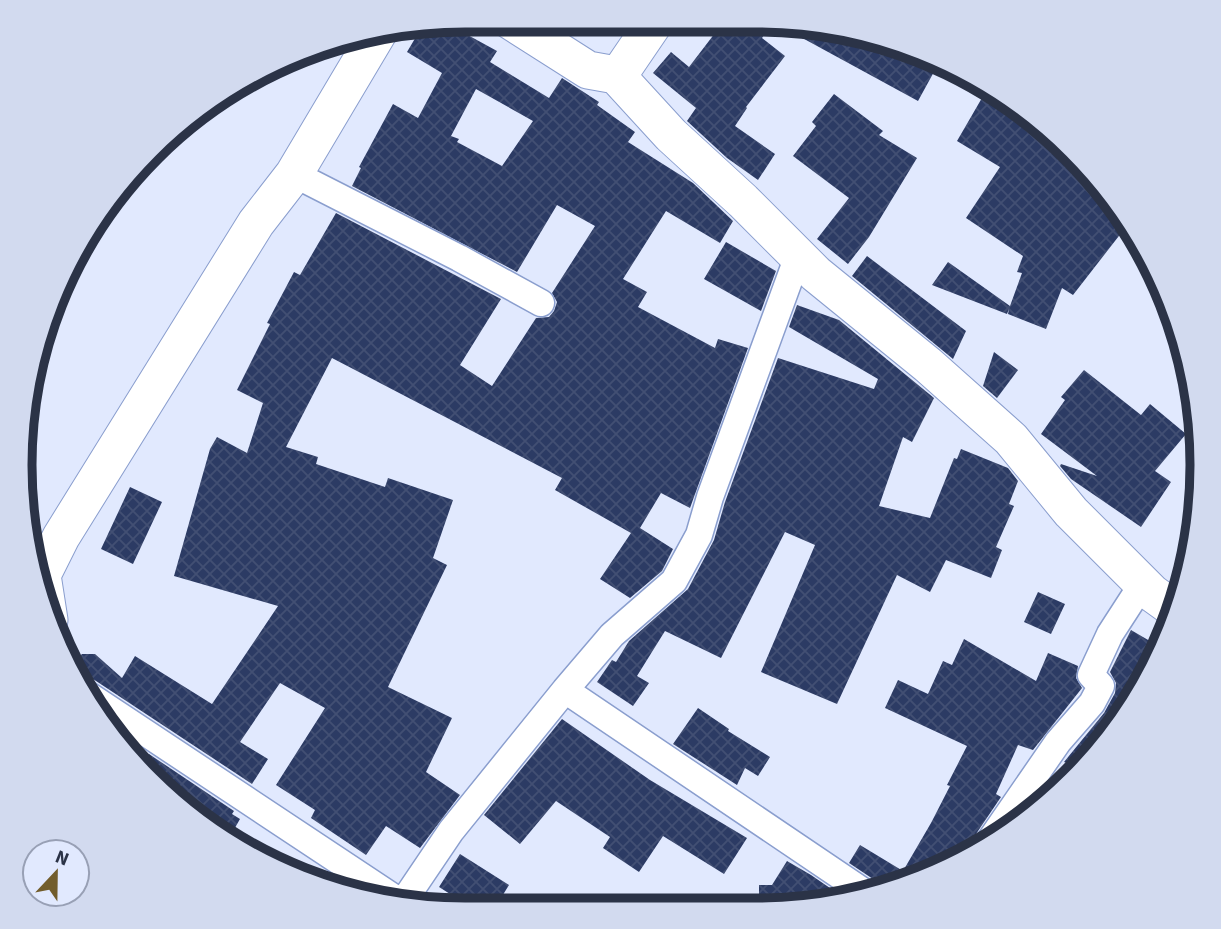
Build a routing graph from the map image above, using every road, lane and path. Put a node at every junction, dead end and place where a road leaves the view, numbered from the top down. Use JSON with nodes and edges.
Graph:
{"nodes":[{"id":1,"x":528,"y":32,"type":"edge"},
{"id":2,"x":648,"y":32,"type":"edge"},
{"id":3,"x":372,"y":42,"type":"edge"},
{"id":4,"x":616,"y":75,"type":"junction"},
{"id":5,"x":294,"y":174,"type":"junction"},
{"id":6,"x":798,"y":256,"type":"junction"},
{"id":7,"x":541,"y":303,"type":"dead end"},
{"id":8,"x":44,"y":568,"type":"edge"},
{"id":9,"x":1143,"y":583,"type":"junction"},
{"id":10,"x":1167,"y":604,"type":"edge"},
{"id":11,"x":565,"y":690,"type":"junction"},
{"id":12,"x":104,"y":706,"type":"edge"},
{"id":13,"x":1005,"y":819,"type":"edge"},
{"id":14,"x":855,"y":886,"type":"edge"},
{"id":15,"x":379,"y":889,"type":"edge"},
{"id":16,"x":409,"y":894,"type":"edge"}],
"edges":[{"from":1,"to":4,"type":"main road"},
{"from":2,"to":4,"type":"main road"},
{"from":3,"to":5,"type":"main road"},
{"from":4,"to":6,"type":"main road"},
{"from":5,"to":7,"type":"street"},
{"from":5,"to":8,"type":"main road"},
{"from":6,"to":9,"type":"main road"},
{"from":6,"to":11,"type":"street"},
{"from":9,"to":10,"type":"main road"},
{"from":9,"to":13,"type":"street"},
{"from":11,"to":14,"type":"street"},
{"from":11,"to":16,"type":"street"},
{"from":12,"to":15,"type":"street"}]}
